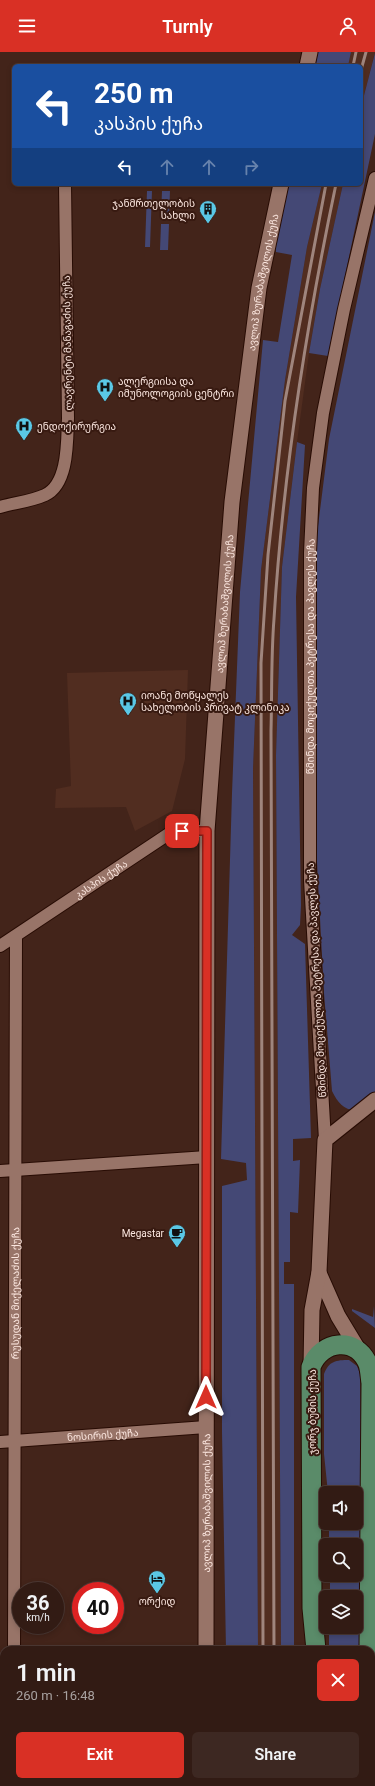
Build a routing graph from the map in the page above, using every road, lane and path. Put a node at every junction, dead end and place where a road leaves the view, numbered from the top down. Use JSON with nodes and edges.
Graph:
{"nodes":[{"id":1,"x":310,"y":52,"type":"edge"},
{"id":2,"x":307,"y":64,"type":"edge"},
{"id":3,"x":375,"y":178,"type":"edge"},
{"id":4,"x":65,"y":186,"type":"edge"},
{"id":5,"x":281,"y":186,"type":"edge"},
{"id":6,"x":0,"y":507,"type":"edge"},
{"id":7,"x":207,"y":831,"type":"junction"},
{"id":8,"x":16,"y":936,"type":"junction"},
{"id":9,"x":0,"y":946,"type":"edge"},
{"id":10,"x":375,"y":1100,"type":"edge"},
{"id":11,"x":325,"y":1140,"type":"junction"},
{"id":12,"x":207,"y":1157,"type":"junction"},
{"id":13,"x":15,"y":1170,"type":"junction"},
{"id":14,"x":0,"y":1171,"type":"edge"},
{"id":15,"x":319,"y":1272,"type":"junction"},
{"id":16,"x":361,"y":1354,"type":"junction"},
{"id":17,"x":311,"y":1367,"type":"junction"},
{"id":18,"x":206,"y":1427,"type":"junction"},
{"id":19,"x":14,"y":1441,"type":"junction"},
{"id":20,"x":0,"y":1442,"type":"edge"},
{"id":21,"x":312,"y":1608,"type":"junction"},
{"id":22,"x":14,"y":1646,"type":"edge"},
{"id":23,"x":206,"y":1646,"type":"edge"},
{"id":24,"x":308,"y":1646,"type":"edge"},
{"id":25,"x":316,"y":1646,"type":"edge"},
{"id":26,"x":369,"y":1646,"type":"edge"}],
"edges":[{"from":1,"to":2,"type":"street"},
{"from":3,"to":11,"type":"street","name":"წმინდა მოციქულთა პეტრესა და პავლეს ქუჩა"},
{"from":4,"to":6,"type":"street","name":"ლავრენტი მანაგაძის ქუჩა"},
{"from":5,"to":7,"type":"street","name":"ავლიპ ზურაბაშვილის ქუჩა"},
{"from":7,"to":8,"type":"street","name":"კასპის ქუჩა"},
{"from":7,"to":12,"type":"street","name":"ავლიპ ზურაბაშვილის ქუჩა"},
{"from":8,"to":9,"type":"street","name":"კასპის ქუჩა"},
{"from":8,"to":13,"type":"street","name":"რუსუდან მიქელაძის ქუჩა"},
{"from":10,"to":11,"type":"street"},
{"from":11,"to":15,"type":"street"},
{"from":12,"to":13,"type":"street"},
{"from":12,"to":18,"type":"street","name":"ავლიპ ზურაბაშვილის ქუჩა"},
{"from":13,"to":14,"type":"street"},
{"from":13,"to":19,"type":"street","name":"რუსუდან მიქელაძის ქუჩა"},
{"from":15,"to":16,"type":"street"},
{"from":15,"to":17,"type":"street"},
{"from":16,"to":17,"type":"main road","name":"ჯორჯ ბუშის ქუჩა"},
{"from":16,"to":26,"type":"main road"},
{"from":17,"to":21,"type":"main road","name":"ჯორჯ ბუშის ქუჩა"},
{"from":18,"to":19,"type":"street","name":"ნოსირის ქუჩა"},
{"from":18,"to":23,"type":"street","name":"ავლიპ ზურაბაშვილის ქუჩა"},
{"from":19,"to":20,"type":"street","name":"ნოსირის ქუჩა"},
{"from":19,"to":22,"type":"street","name":"რუსუდან მიქელაძის ქუჩა"},
{"from":21,"to":24,"type":"main road"},
{"from":21,"to":25,"type":"main road","name":"ჯორჯ ბუშის ქუჩა"}]}
